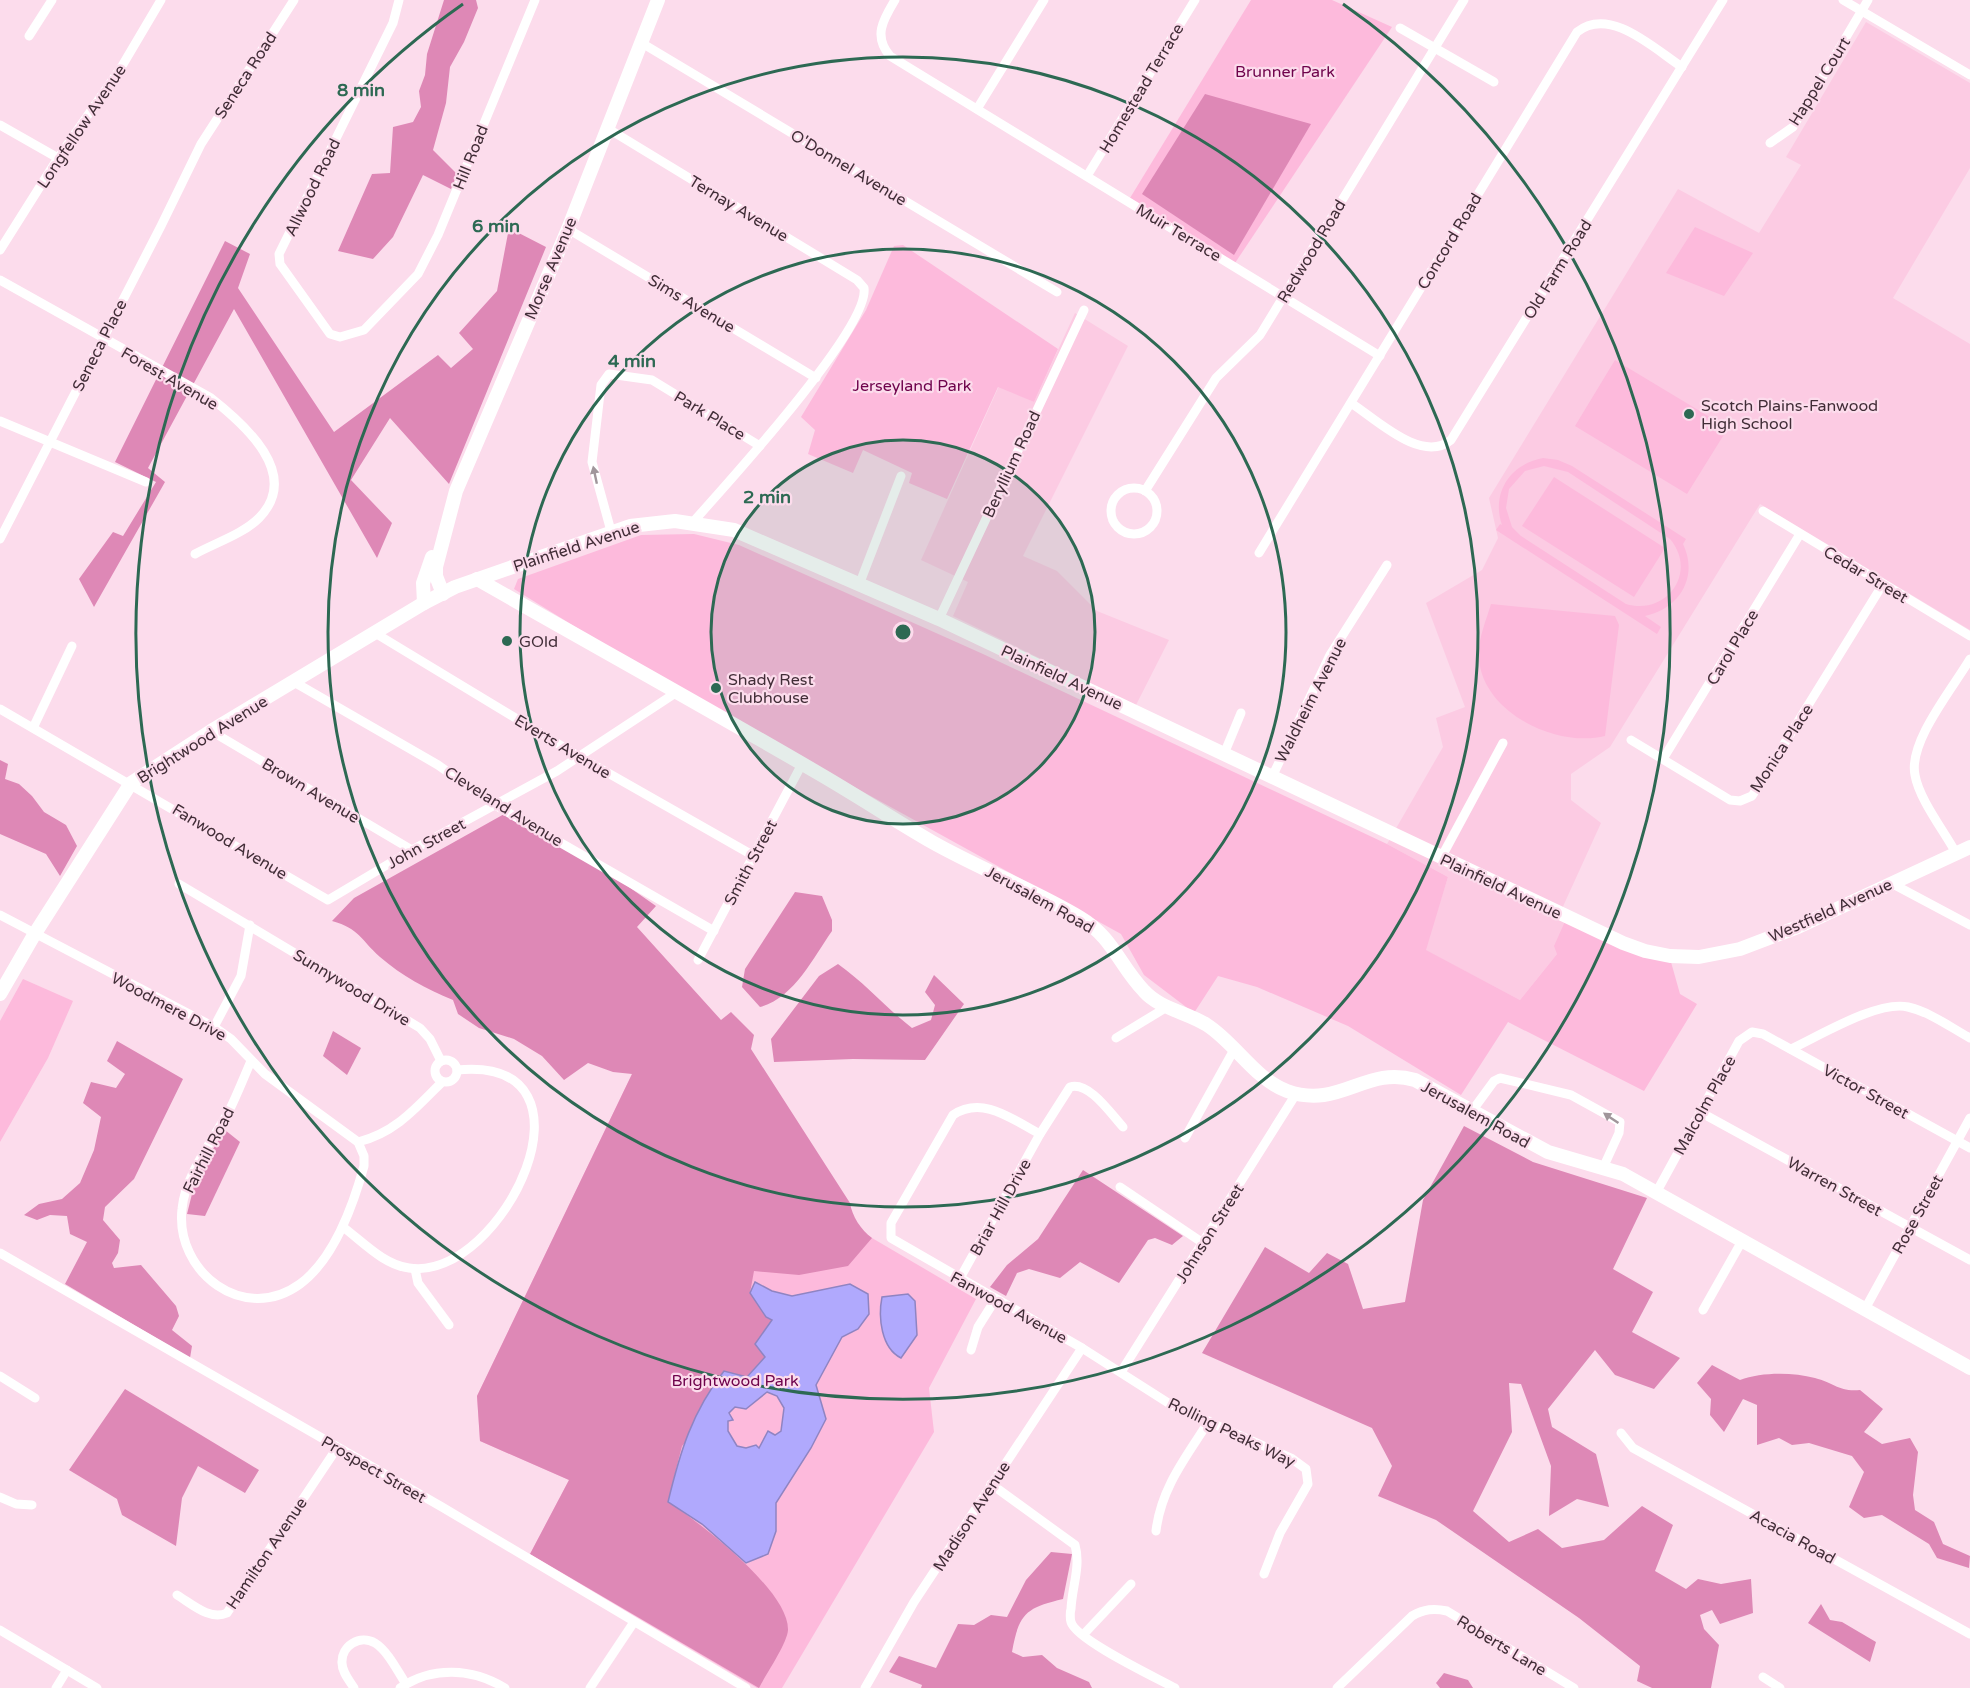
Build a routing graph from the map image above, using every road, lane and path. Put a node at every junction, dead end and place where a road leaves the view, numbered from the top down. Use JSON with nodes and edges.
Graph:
{"nodes":[{"id":1,"x":52,"y":0,"type":"edge"},
{"id":2,"x":161,"y":0,"type":"edge"},
{"id":3,"x":294,"y":0,"type":"edge"},
{"id":4,"x":399,"y":0,"type":"edge"},
{"id":5,"x":535,"y":0,"type":"edge"},
{"id":6,"x":658,"y":0,"type":"edge"},
{"id":7,"x":895,"y":0,"type":"edge"},
{"id":8,"x":1044,"y":0,"type":"edge"},
{"id":9,"x":1195,"y":0,"type":"edge"},
{"id":10,"x":1464,"y":0,"type":"edge"},
{"id":11,"x":1723,"y":0,"type":"edge"},
{"id":12,"x":1843,"y":0,"type":"edge"},
{"id":13,"x":1869,"y":0,"type":"edge"},
{"id":14,"x":1862,"y":11,"type":"junction"},
{"id":15,"x":1400,"y":28,"type":"dead end"},
{"id":16,"x":29,"y":36,"type":"dead end"},
{"id":17,"x":640,"y":42,"type":"junction"},
{"id":18,"x":1434,"y":49,"type":"junction"},
{"id":19,"x":1682,"y":67,"type":"junction"},
{"id":20,"x":1970,"y":75,"type":"edge"},
{"id":21,"x":1494,"y":82,"type":"dead end"},
{"id":22,"x":977,"y":109,"type":"junction"},
{"id":23,"x":0,"y":125,"type":"edge"},
{"id":24,"x":607,"y":128,"type":"junction"},
{"id":25,"x":1770,"y":143,"type":"dead end"},
{"id":26,"x":197,"y":151,"type":"joint"},
{"id":27,"x":58,"y":158,"type":"junction"},
{"id":28,"x":1087,"y":176,"type":"junction"},
{"id":29,"x":568,"y":229,"type":"junction"},
{"id":30,"x":0,"y":250,"type":"edge"},
{"id":31,"x":0,"y":280,"type":"edge"},
{"id":32,"x":1057,"y":292,"type":"dead end"},
{"id":33,"x":1284,"y":297,"type":"junction"},
{"id":34,"x":1084,"y":310,"type":"dead end"},
{"id":35,"x":364,"y":330,"type":"joint"},
{"id":36,"x":102,"y":339,"type":"junction"},
{"id":37,"x":1380,"y":356,"type":"junction"},
{"id":38,"x":816,"y":378,"type":"junction"},
{"id":39,"x":1351,"y":403,"type":"junction"},
{"id":40,"x":0,"y":422,"type":"edge"},
{"id":41,"x":49,"y":442,"type":"junction"},
{"id":42,"x":760,"y":446,"type":"junction"},
{"id":43,"x":902,"y":476,"type":"dead end"},
{"id":44,"x":146,"y":482,"type":"dead end"},
{"id":45,"x":1145,"y":491,"type":"junction"},
{"id":46,"x":1763,"y":511,"type":"dead end"},
{"id":47,"x":693,"y":522,"type":"junction"},
{"id":48,"x":611,"y":531,"type":"junction"},
{"id":49,"x":1800,"y":534,"type":"junction"},
{"id":50,"x":442,"y":536,"type":"junction"},
{"id":51,"x":0,"y":539,"type":"edge"},
{"id":52,"x":1258,"y":553,"type":"dead end"},
{"id":53,"x":195,"y":554,"type":"dead end"},
{"id":54,"x":1387,"y":565,"type":"dead end"},
{"id":55,"x":477,"y":579,"type":"junction"},
{"id":56,"x":1884,"y":584,"type":"junction"},
{"id":57,"x":859,"y":585,"type":"junction"},
{"id":58,"x":443,"y":594,"type":"junction"},
{"id":59,"x":424,"y":603,"type":"junction"},
{"id":60,"x":939,"y":619,"type":"junction"},
{"id":61,"x":375,"y":633,"type":"junction"},
{"id":62,"x":1970,"y":636,"type":"edge"},
{"id":63,"x":72,"y":646,"type":"dead end"},
{"id":64,"x":1970,"y":659,"type":"edge"},
{"id":65,"x":294,"y":682,"type":"junction"},
{"id":66,"x":677,"y":692,"type":"junction"},
{"id":67,"x":0,"y":708,"type":"edge"},
{"id":68,"x":1241,"y":712,"type":"dead end"},
{"id":69,"x":33,"y":728,"type":"junction"},
{"id":70,"x":211,"y":731,"type":"junction"},
{"id":71,"x":1631,"y":740,"type":"dead end"},
{"id":72,"x":1503,"y":743,"type":"dead end"},
{"id":73,"x":1224,"y":754,"type":"junction"},
{"id":74,"x":580,"y":757,"type":"junction"},
{"id":75,"x":1663,"y":759,"type":"junction"},
{"id":76,"x":802,"y":764,"type":"junction"},
{"id":77,"x":1273,"y":775,"type":"junction"},
{"id":78,"x":131,"y":783,"type":"junction"},
{"id":79,"x":495,"y":805,"type":"junction"},
{"id":80,"x":1970,"y":847,"type":"edge"},
{"id":81,"x":412,"y":850,"type":"junction"},
{"id":82,"x":1956,"y":853,"type":"junction"},
{"id":83,"x":754,"y":856,"type":"junction"},
{"id":84,"x":1441,"y":858,"type":"junction"},
{"id":85,"x":1891,"y":883,"type":"junction"},
{"id":86,"x":178,"y":884,"type":"dead end"},
{"id":87,"x":328,"y":900,"type":"joint"},
{"id":88,"x":0,"y":915,"type":"edge"},
{"id":89,"x":1970,"y":925,"type":"edge"},
{"id":90,"x":250,"y":926,"type":"junction"},
{"id":91,"x":714,"y":931,"type":"junction"},
{"id":92,"x":33,"y":935,"type":"junction"},
{"id":93,"x":1685,"y":957,"type":"joint"},
{"id":94,"x":698,"y":960,"type":"dead end"},
{"id":95,"x":0,"y":994,"type":"edge"},
{"id":96,"x":1167,"y":1007,"type":"junction"},
{"id":97,"x":214,"y":1027,"type":"junction"},
{"id":98,"x":1763,"y":1034,"type":"joint"},
{"id":99,"x":1116,"y":1038,"type":"dead end"},
{"id":100,"x":1970,"y":1038,"type":"edge"},
{"id":101,"x":1235,"y":1048,"type":"junction"},
{"id":102,"x":1791,"y":1049,"type":"junction"},
{"id":103,"x":251,"y":1061,"type":"junction"},
{"id":104,"x":441,"y":1061,"type":"junction"},
{"id":105,"x":457,"y":1070,"type":"junction"},
{"id":106,"x":442,"y":1082,"type":"junction"},
{"id":107,"x":1296,"y":1094,"type":"junction"},
{"id":108,"x":1472,"y":1111,"type":"junction"},
{"id":109,"x":1700,"y":1112,"type":"junction"},
{"id":110,"x":1970,"y":1118,"type":"edge"},
{"id":111,"x":1123,"y":1126,"type":"dead end"},
{"id":112,"x":1040,"y":1134,"type":"junction"},
{"id":113,"x":1185,"y":1138,"type":"dead end"},
{"id":114,"x":1957,"y":1141,"type":"junction"},
{"id":115,"x":358,"y":1142,"type":"junction"},
{"id":116,"x":1970,"y":1148,"type":"edge"},
{"id":117,"x":1603,"y":1168,"type":"junction"},
{"id":118,"x":1120,"y":1187,"type":"dead end"},
{"id":119,"x":1656,"y":1193,"type":"junction"},
{"id":120,"x":343,"y":1227,"type":"junction"},
{"id":121,"x":1910,"y":1227,"type":"junction"},
{"id":122,"x":1742,"y":1241,"type":"junction"},
{"id":123,"x":1203,"y":1243,"type":"junction"},
{"id":124,"x":0,"y":1253,"type":"edge"},
{"id":125,"x":1970,"y":1260,"type":"edge"},
{"id":126,"x":415,"y":1269,"type":"junction"},
{"id":127,"x":959,"y":1280,"type":"junction"},
{"id":128,"x":994,"y":1300,"type":"junction"},
{"id":129,"x":1865,"y":1309,"type":"junction"},
{"id":130,"x":1703,"y":1310,"type":"dead end"},
{"id":131,"x":449,"y":1324,"type":"dead end"},
{"id":132,"x":1082,"y":1348,"type":"junction"},
{"id":133,"x":971,"y":1350,"type":"dead end"},
{"id":134,"x":1970,"y":1368,"type":"edge"},
{"id":135,"x":1121,"y":1372,"type":"junction"},
{"id":136,"x":0,"y":1376,"type":"edge"},
{"id":137,"x":35,"y":1398,"type":"dead end"},
{"id":138,"x":1209,"y":1421,"type":"junction"},
{"id":139,"x":1621,"y":1433,"type":"dead end"},
{"id":140,"x":337,"y":1448,"type":"junction"},
{"id":141,"x":991,"y":1484,"type":"junction"},
{"id":142,"x":0,"y":1497,"type":"edge"},
{"id":143,"x":32,"y":1505,"type":"dead end"},
{"id":144,"x":1156,"y":1531,"type":"dead end"},
{"id":145,"x":1264,"y":1574,"type":"dead end"},
{"id":146,"x":1131,"y":1584,"type":"dead end"},
{"id":147,"x":177,"y":1595,"type":"dead end"},
{"id":148,"x":634,"y":1622,"type":"junction"},
{"id":149,"x":0,"y":1630,"type":"edge"},
{"id":150,"x":1970,"y":1634,"type":"edge"},
{"id":151,"x":1083,"y":1635,"type":"junction"},
{"id":152,"x":67,"y":1670,"type":"junction"},
{"id":153,"x":1763,"y":1677,"type":"dead end"},
{"id":154,"x":404,"y":1686,"type":"edge"},
{"id":155,"x":56,"y":1688,"type":"edge"},
{"id":156,"x":97,"y":1688,"type":"edge"},
{"id":157,"x":354,"y":1688,"type":"edge"},
{"id":158,"x":505,"y":1688,"type":"edge"},
{"id":159,"x":590,"y":1688,"type":"edge"},
{"id":160,"x":746,"y":1688,"type":"edge"},
{"id":161,"x":866,"y":1688,"type":"edge"},
{"id":162,"x":1175,"y":1688,"type":"edge"},
{"id":163,"x":1337,"y":1688,"type":"edge"},
{"id":164,"x":1574,"y":1688,"type":"edge"},
{"id":165,"x":1780,"y":1688,"type":"edge"}],
"edges":[{"from":1,"to":16,"type":"street"},
{"from":2,"to":27,"type":"street","name":"Longfellow Avenue"},
{"from":3,"to":26,"type":"street","name":"Seneca Road"},
{"from":4,"to":35,"type":"street","name":"Allwood Road"},
{"from":5,"to":35,"type":"street","name":"Hill Road"},
{"from":6,"to":17,"type":"street","name":"Morse Avenue"},
{"from":7,"to":22,"type":"street","name":"Muir Terrace"},
{"from":8,"to":22,"type":"street"},
{"from":9,"to":28,"type":"street","name":"Homestead Terrace"},
{"from":10,"to":18,"type":"street","name":"Redwood Road"},
{"from":11,"to":19,"type":"street","name":"Old Farm Road"},
{"from":12,"to":14,"type":"street"},
{"from":13,"to":14,"type":"street","name":"Happel Court"},
{"from":14,"to":20,"type":"street"},
{"from":14,"to":25,"type":"street","name":"Happel Court"},
{"from":15,"to":18,"type":"street"},
{"from":17,"to":24,"type":"street","name":"Morse Avenue"},
{"from":17,"to":32,"type":"street","name":"O'Donnel Avenue"},
{"from":18,"to":21,"type":"street"},
{"from":18,"to":33,"type":"street","name":"Redwood Road"},
{"from":19,"to":37,"type":"street","name":"Concord Road"},
{"from":19,"to":39,"type":"street","name":"Old Farm Road"},
{"from":22,"to":28,"type":"street","name":"Muir Terrace"},
{"from":23,"to":27,"type":"street"},
{"from":24,"to":29,"type":"street","name":"Morse Avenue"},
{"from":24,"to":38,"type":"street","name":"Ternay Avenue"},
{"from":26,"to":36,"type":"street","name":"Seneca Place"},
{"from":27,"to":30,"type":"street","name":"Longfellow Avenue"},
{"from":28,"to":33,"type":"street","name":"Muir Terrace"},
{"from":29,"to":38,"type":"street","name":"Sims Avenue"},
{"from":29,"to":50,"type":"street","name":"Morse Avenue"},
{"from":31,"to":36,"type":"street","name":"Forest Avenue"},
{"from":33,"to":37,"type":"street","name":"Muir Terrace"},
{"from":33,"to":45,"type":"street","name":"Redwood Road"},
{"from":34,"to":60,"type":"street","name":"Beryllium Road"},
{"from":36,"to":41,"type":"street","name":"Seneca Place"},
{"from":36,"to":53,"type":"street","name":"Forest Avenue"},
{"from":37,"to":39,"type":"street","name":"Concord Road"},
{"from":38,"to":42,"type":"street"},
{"from":39,"to":52,"type":"street","name":"Concord Road"},
{"from":40,"to":41,"type":"street"},
{"from":41,"to":44,"type":"street"},
{"from":41,"to":51,"type":"street","name":"Seneca Place"},
{"from":42,"to":47,"type":"street"},
{"from":48,"to":42,"type":"street","name":"Park Place","one_way":true},
{"from":43,"to":57,"type":"street"},
{"from":45,"to":45,"type":"street"},
{"from":46,"to":49,"type":"street","name":"Cedar Street"},
{"from":47,"to":48,"type":"street","name":"Plainfield Avenue"},
{"from":47,"to":57,"type":"street","name":"Plainfield Avenue"},
{"from":48,"to":55,"type":"street","name":"Plainfield Avenue"},
{"from":49,"to":56,"type":"street","name":"Cedar Street"},
{"from":49,"to":75,"type":"street","name":"Carol Place"},
{"from":50,"to":58,"type":"street","name":"Morse Avenue"},
{"from":50,"to":59,"type":"street","name":"Morse Avenue"},
{"from":54,"to":77,"type":"street","name":"Waldheim Avenue"},
{"from":55,"to":58,"type":"street","name":"Plainfield Avenue"},
{"from":55,"to":66,"type":"street","name":"Jerusalem Road"},
{"from":56,"to":62,"type":"street","name":"Cedar Street"},
{"from":56,"to":75,"type":"street","name":"Monica Place"},
{"from":57,"to":60,"type":"street","name":"Plainfield Avenue"},
{"from":58,"to":59,"type":"street","name":"Plainfield Avenue"},
{"from":59,"to":61,"type":"street","name":"Brightwood Avenue"},
{"from":60,"to":73,"type":"street","name":"Plainfield Avenue"},
{"from":61,"to":65,"type":"street","name":"Brightwood Avenue"},
{"from":61,"to":74,"type":"street","name":"Everts Avenue"},
{"from":63,"to":69,"type":"street"},
{"from":64,"to":82,"type":"street"},
{"from":65,"to":70,"type":"street","name":"Brightwood Avenue"},
{"from":65,"to":79,"type":"street","name":"Cleveland Avenue"},
{"from":66,"to":74,"type":"street","name":"John Street"},
{"from":66,"to":76,"type":"street","name":"Jerusalem Road"},
{"from":67,"to":69,"type":"street","name":"Fanwood Avenue"},
{"from":68,"to":73,"type":"street"},
{"from":69,"to":78,"type":"street","name":"Fanwood Avenue"},
{"from":70,"to":78,"type":"street","name":"Brightwood Avenue"},
{"from":70,"to":81,"type":"street","name":"Brown Avenue"},
{"from":71,"to":75,"type":"street","name":"Monica Place"},
{"from":72,"to":84,"type":"street"},
{"from":73,"to":77,"type":"street","name":"Plainfield Avenue"},
{"from":74,"to":79,"type":"street","name":"John Street"},
{"from":74,"to":83,"type":"street","name":"Everts Avenue"},
{"from":76,"to":83,"type":"street","name":"Smith Street"},
{"from":76,"to":96,"type":"street","name":"Jerusalem Road"},
{"from":77,"to":84,"type":"street","name":"Plainfield Avenue"},
{"from":78,"to":87,"type":"street","name":"Fanwood Avenue"},
{"from":78,"to":92,"type":"street","name":"Brightwood Avenue"},
{"from":79,"to":81,"type":"street","name":"John Street"},
{"from":79,"to":91,"type":"street","name":"Cleveland Avenue"},
{"from":80,"to":82,"type":"street","name":"Westfield Avenue"},
{"from":81,"to":87,"type":"street","name":"John Street"},
{"from":82,"to":85,"type":"street","name":"Westfield Avenue"},
{"from":83,"to":91,"type":"street","name":"Smith Street"},
{"from":84,"to":93,"type":"street","name":"Plainfield Avenue"},
{"from":85,"to":89,"type":"street"},
{"from":85,"to":93,"type":"street","name":"Westfield Avenue"},
{"from":86,"to":90,"type":"street","name":"Sunnywood Drive"},
{"from":88,"to":92,"type":"street","name":"Woodmere Drive"},
{"from":90,"to":97,"type":"street"},
{"from":90,"to":104,"type":"street","name":"Sunnywood Drive"},
{"from":91,"to":94,"type":"street","name":"Smith Street"},
{"from":92,"to":95,"type":"street","name":"Brightwood Avenue"},
{"from":92,"to":97,"type":"street","name":"Woodmere Drive"},
{"from":96,"to":99,"type":"street"},
{"from":96,"to":101,"type":"street","name":"Jerusalem Road"},
{"from":97,"to":103,"type":"street","name":"Woodmere Drive"},
{"from":98,"to":102,"type":"street","name":"Victor Street"},
{"from":98,"to":109,"type":"street","name":"Malcolm Place"},
{"from":100,"to":102,"type":"street"},
{"from":101,"to":107,"type":"street","name":"Jerusalem Road"},
{"from":101,"to":113,"type":"street"},
{"from":102,"to":114,"type":"street","name":"Victor Street"},
{"from":103,"to":115,"type":"street","name":"Woodmere Drive"},
{"from":103,"to":120,"type":"street","name":"Fairhill Road"},
{"from":104,"to":105,"type":"street"},
{"from":104,"to":106,"type":"street"},
{"from":105,"to":106,"type":"street"},
{"from":105,"to":126,"type":"street"},
{"from":106,"to":115,"type":"street"},
{"from":107,"to":108,"type":"street","name":"Jerusalem Road"},
{"from":107,"to":123,"type":"street","name":"Johnson Street"},
{"from":108,"to":117,"type":"street","name":"Jerusalem Road"},
{"from":117,"to":108,"type":"street","one_way":true},
{"from":109,"to":119,"type":"street","name":"Malcolm Place"},
{"from":109,"to":121,"type":"street","name":"Warren Street"},
{"from":110,"to":114,"type":"street","name":"Rose Street"},
{"from":111,"to":112,"type":"street","name":"Briar Hill Drive"},
{"from":112,"to":127,"type":"street","name":"Briar Hill Drive"},
{"from":112,"to":127,"type":"street","name":"Fanwood Avenue"},
{"from":114,"to":116,"type":"street","name":"Victor Street"},
{"from":114,"to":121,"type":"street","name":"Rose Street"},
{"from":115,"to":120,"type":"street"},
{"from":117,"to":119,"type":"street","name":"Jerusalem Road"},
{"from":118,"to":123,"type":"street"},
{"from":119,"to":122,"type":"street","name":"Jerusalem Road"},
{"from":120,"to":126,"type":"street"},
{"from":121,"to":125,"type":"street","name":"Warren Street"},
{"from":121,"to":129,"type":"street","name":"Rose Street"},
{"from":122,"to":129,"type":"street","name":"Jerusalem Road"},
{"from":122,"to":130,"type":"street"},
{"from":123,"to":135,"type":"street","name":"Johnson Street"},
{"from":124,"to":140,"type":"street","name":"Prospect Street"},
{"from":126,"to":131,"type":"street"},
{"from":127,"to":128,"type":"street","name":"Fanwood Avenue"},
{"from":128,"to":132,"type":"street","name":"Fanwood Avenue"},
{"from":128,"to":133,"type":"street"},
{"from":129,"to":134,"type":"street","name":"Jerusalem Road"},
{"from":132,"to":135,"type":"street","name":"Fanwood Avenue"},
{"from":132,"to":141,"type":"street","name":"Madison Avenue"},
{"from":135,"to":138,"type":"street","name":"Rolling Peaks Way"},
{"from":136,"to":137,"type":"street"},
{"from":138,"to":144,"type":"street"},
{"from":138,"to":145,"type":"street","name":"Rolling Peaks Way"},
{"from":139,"to":150,"type":"street","name":"Acacia Road"},
{"from":140,"to":147,"type":"street","name":"Hamilton Avenue"},
{"from":140,"to":148,"type":"street","name":"Prospect Street"},
{"from":141,"to":151,"type":"street"},
{"from":141,"to":161,"type":"street","name":"Madison Avenue"},
{"from":142,"to":143,"type":"street"},
{"from":146,"to":151,"type":"street"},
{"from":148,"to":159,"type":"street"},
{"from":148,"to":160,"type":"street","name":"Prospect Street"},
{"from":149,"to":152,"type":"street"},
{"from":151,"to":162,"type":"street"},
{"from":152,"to":155,"type":"street"},
{"from":152,"to":156,"type":"street"},
{"from":153,"to":165,"type":"street"},
{"from":154,"to":157,"type":"street"},
{"from":154,"to":158,"type":"street"},
{"from":163,"to":164,"type":"street","name":"Roberts Lane"}]}
